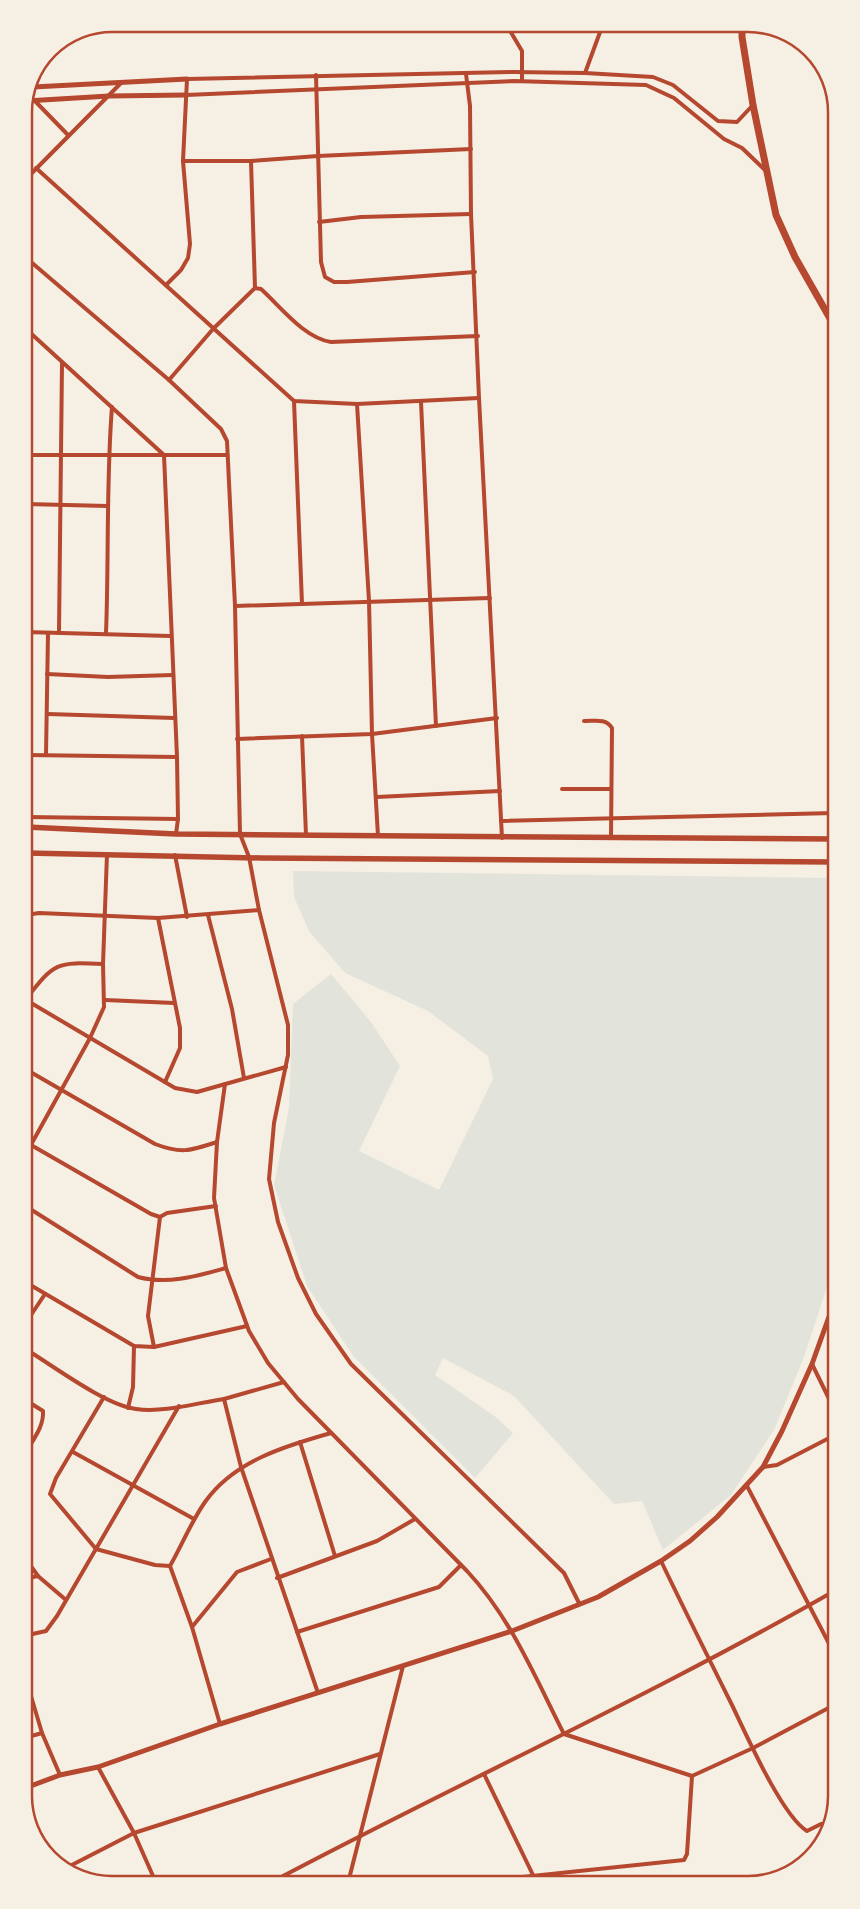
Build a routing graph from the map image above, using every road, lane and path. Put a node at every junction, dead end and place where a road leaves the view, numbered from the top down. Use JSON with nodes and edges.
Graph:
{"nodes":[{"id":1,"x":511,"y":33,"type":"edge"},
{"id":2,"x":600,"y":33,"type":"edge"},
{"id":3,"x":742,"y":33,"type":"edge"},
{"id":4,"x":522,"y":73,"type":"junction"},
{"id":5,"x":585,"y":73,"type":"junction"},
{"id":6,"x":466,"y":74,"type":"junction"},
{"id":7,"x":316,"y":75,"type":"junction"},
{"id":8,"x":187,"y":79,"type":"junction"},
{"id":9,"x":522,"y":81,"type":"junction"},
{"id":10,"x":122,"y":82,"type":"junction"},
{"id":11,"x":466,"y":83,"type":"junction"},
{"id":12,"x":37,"y":87,"type":"edge"},
{"id":13,"x":678,"y":89,"type":"junction"},
{"id":14,"x":315,"y":90,"type":"junction"},
{"id":15,"x":186,"y":95,"type":"junction"},
{"id":16,"x":109,"y":96,"type":"junction"},
{"id":17,"x":674,"y":98,"type":"junction"},
{"id":18,"x":35,"y":101,"type":"joint"},
{"id":19,"x":752,"y":105,"type":"junction"},
{"id":20,"x":68,"y":135,"type":"junction"},
{"id":21,"x":471,"y":149,"type":"junction"},
{"id":22,"x":318,"y":156,"type":"junction"},
{"id":23,"x":183,"y":161,"type":"junction"},
{"id":24,"x":251,"y":161,"type":"junction"},
{"id":25,"x":36,"y":168,"type":"junction"},
{"id":26,"x":765,"y":170,"type":"junction"},
{"id":27,"x":33,"y":171,"type":"edge"},
{"id":28,"x":471,"y":214,"type":"junction"},
{"id":29,"x":319,"y":222,"type":"junction"},
{"id":30,"x":33,"y":264,"type":"edge"},
{"id":31,"x":475,"y":272,"type":"junction"},
{"id":32,"x":166,"y":285,"type":"junction"},
{"id":33,"x":255,"y":288,"type":"junction"},
{"id":34,"x":828,"y":315,"type":"edge"},
{"id":35,"x":213,"y":329,"type":"junction"},
{"id":36,"x":33,"y":336,"type":"edge"},
{"id":37,"x":478,"y":336,"type":"junction"},
{"id":38,"x":62,"y":363,"type":"junction"},
{"id":39,"x":169,"y":380,"type":"junction"},
{"id":40,"x":479,"y":398,"type":"junction"},
{"id":41,"x":294,"y":401,"type":"junction"},
{"id":42,"x":421,"y":402,"type":"junction"},
{"id":43,"x":357,"y":404,"type":"junction"},
{"id":44,"x":112,"y":407,"type":"junction"},
{"id":45,"x":164,"y":455,"type":"junction"},
{"id":46,"x":33,"y":456,"type":"edge"},
{"id":47,"x":60,"y":456,"type":"junction"},
{"id":48,"x":108,"y":456,"type":"junction"},
{"id":49,"x":226,"y":456,"type":"junction"},
{"id":50,"x":33,"y":504,"type":"edge"},
{"id":51,"x":60,"y":505,"type":"junction"},
{"id":52,"x":108,"y":506,"type":"junction"},
{"id":53,"x":490,"y":598,"type":"junction"},
{"id":54,"x":430,"y":599,"type":"junction"},
{"id":55,"x":369,"y":601,"type":"junction"},
{"id":56,"x":302,"y":604,"type":"junction"},
{"id":57,"x":235,"y":606,"type":"junction"},
{"id":58,"x":33,"y":632,"type":"edge"},
{"id":59,"x":59,"y":632,"type":"junction"},
{"id":60,"x":48,"y":633,"type":"junction"},
{"id":61,"x":106,"y":633,"type":"junction"},
{"id":62,"x":170,"y":636,"type":"junction"},
{"id":63,"x":47,"y":674,"type":"junction"},
{"id":64,"x":172,"y":675,"type":"junction"},
{"id":65,"x":48,"y":714,"type":"junction"},
{"id":66,"x":174,"y":718,"type":"junction"},
{"id":67,"x":497,"y":718,"type":"junction"},
{"id":68,"x":584,"y":721,"type":"dead end"},
{"id":69,"x":436,"y":726,"type":"junction"},
{"id":70,"x":372,"y":734,"type":"junction"},
{"id":71,"x":302,"y":736,"type":"junction"},
{"id":72,"x":237,"y":739,"type":"junction"},
{"id":73,"x":33,"y":755,"type":"edge"},
{"id":74,"x":46,"y":755,"type":"junction"},
{"id":75,"x":177,"y":757,"type":"junction"},
{"id":76,"x":562,"y":789,"type":"dead end"},
{"id":77,"x":610,"y":789,"type":"junction"},
{"id":78,"x":500,"y":790,"type":"junction"},
{"id":79,"x":377,"y":797,"type":"junction"},
{"id":80,"x":828,"y":813,"type":"edge"},
{"id":81,"x":33,"y":817,"type":"edge"},
{"id":82,"x":611,"y":818,"type":"junction"},
{"id":83,"x":178,"y":819,"type":"junction"},
{"id":84,"x":501,"y":821,"type":"junction"},
{"id":85,"x":33,"y":827,"type":"edge"},
{"id":86,"x":176,"y":834,"type":"junction"},
{"id":87,"x":240,"y":834,"type":"junction"},
{"id":88,"x":306,"y":835,"type":"junction"},
{"id":89,"x":378,"y":836,"type":"junction"},
{"id":90,"x":502,"y":838,"type":"junction"},
{"id":91,"x":611,"y":838,"type":"junction"},
{"id":92,"x":828,"y":839,"type":"edge"},
{"id":93,"x":33,"y":853,"type":"edge"},
{"id":94,"x":107,"y":854,"type":"junction"},
{"id":95,"x":175,"y":855,"type":"junction"},
{"id":96,"x":250,"y":857,"type":"junction"},
{"id":97,"x":828,"y":862,"type":"edge"},
{"id":98,"x":259,"y":910,"type":"junction"},
{"id":99,"x":33,"y":913,"type":"edge"},
{"id":100,"x":208,"y":915,"type":"junction"},
{"id":101,"x":105,"y":916,"type":"junction"},
{"id":102,"x":187,"y":917,"type":"junction"},
{"id":103,"x":158,"y":918,"type":"junction"},
{"id":104,"x":103,"y":964,"type":"junction"},
{"id":105,"x":32,"y":992,"type":"edge"},
{"id":106,"x":105,"y":1000,"type":"junction"},
{"id":107,"x":174,"y":1003,"type":"junction"},
{"id":108,"x":32,"y":1004,"type":"edge"},
{"id":109,"x":90,"y":1038,"type":"junction"},
{"id":110,"x":286,"y":1067,"type":"junction"},
{"id":111,"x":32,"y":1074,"type":"edge"},
{"id":112,"x":244,"y":1078,"type":"junction"},
{"id":113,"x":165,"y":1082,"type":"junction"},
{"id":114,"x":225,"y":1084,"type":"junction"},
{"id":115,"x":61,"y":1092,"type":"junction"},
{"id":116,"x":217,"y":1142,"type":"junction"},
{"id":117,"x":32,"y":1145,"type":"joint"},
{"id":118,"x":216,"y":1206,"type":"junction"},
{"id":119,"x":32,"y":1210,"type":"edge"},
{"id":120,"x":160,"y":1217,"type":"junction"},
{"id":121,"x":226,"y":1268,"type":"junction"},
{"id":122,"x":153,"y":1281,"type":"junction"},
{"id":123,"x":32,"y":1286,"type":"edge"},
{"id":124,"x":45,"y":1294,"type":"junction"},
{"id":125,"x":32,"y":1313,"type":"edge"},
{"id":126,"x":828,"y":1319,"type":"edge"},
{"id":127,"x":247,"y":1326,"type":"junction"},
{"id":128,"x":134,"y":1346,"type":"junction"},
{"id":129,"x":154,"y":1347,"type":"junction"},
{"id":130,"x":32,"y":1353,"type":"edge"},
{"id":131,"x":812,"y":1364,"type":"junction"},
{"id":132,"x":284,"y":1382,"type":"junction"},
{"id":133,"x":104,"y":1397,"type":"junction"},
{"id":134,"x":828,"y":1397,"type":"edge"},
{"id":135,"x":224,"y":1399,"type":"junction"},
{"id":136,"x":32,"y":1404,"type":"edge"},
{"id":137,"x":179,"y":1406,"type":"junction"},
{"id":138,"x":128,"y":1408,"type":"junction"},
{"id":139,"x":331,"y":1433,"type":"junction"},
{"id":140,"x":828,"y":1440,"type":"edge"},
{"id":141,"x":32,"y":1441,"type":"edge"},
{"id":142,"x":300,"y":1442,"type":"junction"},
{"id":143,"x":73,"y":1452,"type":"junction"},
{"id":144,"x":241,"y":1467,"type":"junction"},
{"id":145,"x":763,"y":1467,"type":"junction"},
{"id":146,"x":747,"y":1486,"type":"junction"},
{"id":147,"x":133,"y":1487,"type":"junction"},
{"id":148,"x":194,"y":1519,"type":"junction"},
{"id":149,"x":415,"y":1520,"type":"junction"},
{"id":150,"x":96,"y":1549,"type":"junction"},
{"id":151,"x":335,"y":1556,"type":"junction"},
{"id":152,"x":271,"y":1559,"type":"junction"},
{"id":153,"x":661,"y":1561,"type":"junction"},
{"id":154,"x":461,"y":1565,"type":"junction"},
{"id":155,"x":170,"y":1566,"type":"junction"},
{"id":156,"x":32,"y":1568,"type":"edge"},
{"id":157,"x":38,"y":1576,"type":"junction"},
{"id":158,"x":32,"y":1577,"type":"edge"},
{"id":159,"x":277,"y":1578,"type":"junction"},
{"id":160,"x":828,"y":1594,"type":"edge"},
{"id":161,"x":66,"y":1600,"type":"junction"},
{"id":162,"x":580,"y":1603,"type":"junction"},
{"id":163,"x":809,"y":1605,"type":"junction"},
{"id":164,"x":192,"y":1627,"type":"junction"},
{"id":165,"x":512,"y":1631,"type":"junction"},
{"id":166,"x":296,"y":1632,"type":"junction"},
{"id":167,"x":32,"y":1634,"type":"edge"},
{"id":168,"x":828,"y":1642,"type":"edge"},
{"id":169,"x":709,"y":1658,"type":"junction"},
{"id":170,"x":403,"y":1666,"type":"junction"},
{"id":171,"x":318,"y":1693,"type":"junction"},
{"id":172,"x":32,"y":1700,"type":"edge"},
{"id":173,"x":828,"y":1708,"type":"edge"},
{"id":174,"x":220,"y":1724,"type":"junction"},
{"id":175,"x":42,"y":1733,"type":"junction"},
{"id":176,"x":564,"y":1734,"type":"junction"},
{"id":177,"x":32,"y":1736,"type":"edge"},
{"id":178,"x":753,"y":1748,"type":"junction"},
{"id":179,"x":380,"y":1754,"type":"junction"},
{"id":180,"x":98,"y":1767,"type":"junction"},
{"id":181,"x":484,"y":1774,"type":"junction"},
{"id":182,"x":60,"y":1775,"type":"junction"},
{"id":183,"x":692,"y":1776,"type":"junction"},
{"id":184,"x":32,"y":1785,"type":"edge"},
{"id":185,"x":823,"y":1824,"type":"edge"},
{"id":186,"x":134,"y":1833,"type":"junction"},
{"id":187,"x":361,"y":1835,"type":"junction"},
{"id":188,"x":71,"y":1865,"type":"edge"},
{"id":189,"x":533,"y":1875,"type":"junction"},
{"id":190,"x":153,"y":1876,"type":"edge"},
{"id":191,"x":283,"y":1876,"type":"edge"},
{"id":192,"x":350,"y":1876,"type":"edge"},
{"id":193,"x":525,"y":1876,"type":"edge"}],
"edges":[{"from":1,"to":4,"type":"street"},
{"from":2,"to":5,"type":"street"},
{"from":3,"to":19,"type":"highway"},
{"from":4,"to":5,"type":"street"},
{"from":4,"to":6,"type":"street"},
{"from":4,"to":9,"type":"street"},
{"from":5,"to":13,"type":"street"},
{"from":6,"to":7,"type":"street"},
{"from":6,"to":11,"type":"street"},
{"from":7,"to":8,"type":"street"},
{"from":7,"to":14,"type":"street"},
{"from":8,"to":10,"type":"main road"},
{"from":8,"to":15,"type":"street"},
{"from":9,"to":11,"type":"street"},
{"from":9,"to":17,"type":"street"},
{"from":10,"to":12,"type":"main road"},
{"from":10,"to":16,"type":"street"},
{"from":11,"to":14,"type":"street"},
{"from":11,"to":21,"type":"street"},
{"from":13,"to":17,"type":"street"},
{"from":13,"to":19,"type":"street"},
{"from":14,"to":15,"type":"street"},
{"from":14,"to":22,"type":"street"},
{"from":15,"to":16,"type":"main road"},
{"from":15,"to":23,"type":"street"},
{"from":16,"to":18,"type":"main road"},
{"from":16,"to":20,"type":"street"},
{"from":17,"to":26,"type":"street"},
{"from":18,"to":20,"type":"street"},
{"from":19,"to":26,"type":"highway"},
{"from":20,"to":25,"type":"street"},
{"from":21,"to":22,"type":"street"},
{"from":21,"to":28,"type":"street"},
{"from":22,"to":24,"type":"street"},
{"from":22,"to":29,"type":"street"},
{"from":23,"to":24,"type":"street"},
{"from":23,"to":32,"type":"street"},
{"from":24,"to":33,"type":"street"},
{"from":25,"to":27,"type":"street"},
{"from":25,"to":32,"type":"street"},
{"from":26,"to":34,"type":"highway"},
{"from":28,"to":29,"type":"street"},
{"from":28,"to":31,"type":"street"},
{"from":29,"to":31,"type":"street"},
{"from":30,"to":39,"type":"street"},
{"from":31,"to":37,"type":"street"},
{"from":32,"to":35,"type":"street"},
{"from":33,"to":35,"type":"street"},
{"from":33,"to":37,"type":"street"},
{"from":35,"to":39,"type":"street"},
{"from":35,"to":41,"type":"street"},
{"from":36,"to":38,"type":"street"},
{"from":37,"to":40,"type":"street"},
{"from":38,"to":44,"type":"street"},
{"from":38,"to":47,"type":"street"},
{"from":39,"to":49,"type":"street"},
{"from":40,"to":42,"type":"street"},
{"from":40,"to":53,"type":"street"},
{"from":41,"to":43,"type":"street"},
{"from":41,"to":56,"type":"street"},
{"from":42,"to":43,"type":"street"},
{"from":42,"to":54,"type":"street"},
{"from":43,"to":55,"type":"street"},
{"from":44,"to":45,"type":"street"},
{"from":44,"to":48,"type":"street"},
{"from":45,"to":48,"type":"street"},
{"from":45,"to":49,"type":"street"},
{"from":45,"to":62,"type":"street"},
{"from":46,"to":47,"type":"street"},
{"from":47,"to":48,"type":"street"},
{"from":47,"to":51,"type":"street"},
{"from":48,"to":52,"type":"street"},
{"from":49,"to":57,"type":"street"},
{"from":50,"to":51,"type":"street"},
{"from":51,"to":52,"type":"street"},
{"from":51,"to":59,"type":"street"},
{"from":52,"to":61,"type":"street"},
{"from":53,"to":54,"type":"street"},
{"from":53,"to":67,"type":"street"},
{"from":54,"to":55,"type":"street"},
{"from":54,"to":69,"type":"street"},
{"from":55,"to":56,"type":"street"},
{"from":55,"to":70,"type":"street"},
{"from":56,"to":57,"type":"street"},
{"from":57,"to":72,"type":"street"},
{"from":58,"to":60,"type":"street"},
{"from":59,"to":60,"type":"street"},
{"from":59,"to":61,"type":"street"},
{"from":60,"to":63,"type":"street"},
{"from":61,"to":62,"type":"street"},
{"from":62,"to":64,"type":"street"},
{"from":63,"to":64,"type":"street"},
{"from":63,"to":65,"type":"street"},
{"from":64,"to":66,"type":"street"},
{"from":65,"to":66,"type":"street"},
{"from":65,"to":74,"type":"street"},
{"from":66,"to":75,"type":"street"},
{"from":67,"to":69,"type":"street"},
{"from":67,"to":78,"type":"street"},
{"from":68,"to":77,"type":"street"},
{"from":69,"to":70,"type":"street"},
{"from":70,"to":71,"type":"street"},
{"from":70,"to":79,"type":"street"},
{"from":71,"to":72,"type":"street"},
{"from":71,"to":88,"type":"street"},
{"from":72,"to":87,"type":"street"},
{"from":73,"to":74,"type":"street"},
{"from":74,"to":75,"type":"street"},
{"from":75,"to":83,"type":"street"},
{"from":76,"to":77,"type":"street"},
{"from":77,"to":82,"type":"street"},
{"from":78,"to":79,"type":"street"},
{"from":78,"to":84,"type":"street"},
{"from":79,"to":89,"type":"street"},
{"from":80,"to":82,"type":"street"},
{"from":81,"to":83,"type":"street"},
{"from":82,"to":84,"type":"street"},
{"from":82,"to":91,"type":"street"},
{"from":83,"to":86,"type":"street"},
{"from":84,"to":90,"type":"street"},
{"from":85,"to":86,"type":"main road"},
{"from":86,"to":87,"type":"main road"},
{"from":87,"to":88,"type":"main road"},
{"from":87,"to":96,"type":"street"},
{"from":88,"to":89,"type":"main road"},
{"from":89,"to":90,"type":"main road"},
{"from":90,"to":91,"type":"main road"},
{"from":91,"to":92,"type":"main road"},
{"from":93,"to":94,"type":"main road"},
{"from":94,"to":95,"type":"main road"},
{"from":94,"to":101,"type":"street"},
{"from":95,"to":96,"type":"main road"},
{"from":95,"to":102,"type":"street"},
{"from":96,"to":97,"type":"main road"},
{"from":96,"to":98,"type":"street"},
{"from":98,"to":100,"type":"street"},
{"from":98,"to":110,"type":"street"},
{"from":99,"to":101,"type":"street"},
{"from":100,"to":102,"type":"street"},
{"from":100,"to":112,"type":"street"},
{"from":101,"to":103,"type":"street"},
{"from":101,"to":104,"type":"street"},
{"from":102,"to":103,"type":"street"},
{"from":103,"to":107,"type":"street"},
{"from":104,"to":105,"type":"street"},
{"from":104,"to":106,"type":"street"},
{"from":106,"to":107,"type":"street"},
{"from":106,"to":109,"type":"street"},
{"from":107,"to":113,"type":"street"},
{"from":108,"to":109,"type":"street"},
{"from":109,"to":113,"type":"street"},
{"from":109,"to":115,"type":"street"},
{"from":110,"to":112,"type":"street"},
{"from":110,"to":162,"type":"street"},
{"from":111,"to":115,"type":"street"},
{"from":112,"to":114,"type":"street"},
{"from":113,"to":114,"type":"street"},
{"from":114,"to":116,"type":"street"},
{"from":115,"to":116,"type":"street"},
{"from":115,"to":117,"type":"street"},
{"from":116,"to":118,"type":"street"},
{"from":117,"to":120,"type":"street"},
{"from":118,"to":120,"type":"street"},
{"from":118,"to":121,"type":"street"},
{"from":119,"to":122,"type":"street"},
{"from":120,"to":122,"type":"street"},
{"from":121,"to":122,"type":"street"},
{"from":121,"to":127,"type":"street"},
{"from":122,"to":129,"type":"street"},
{"from":123,"to":124,"type":"street"},
{"from":124,"to":125,"type":"street"},
{"from":124,"to":128,"type":"street"},
{"from":126,"to":131,"type":"main road"},
{"from":127,"to":129,"type":"street"},
{"from":127,"to":132,"type":"street"},
{"from":128,"to":129,"type":"street"},
{"from":128,"to":138,"type":"street"},
{"from":130,"to":133,"type":"street"},
{"from":131,"to":134,"type":"street"},
{"from":131,"to":145,"type":"main road"},
{"from":132,"to":135,"type":"street"},
{"from":132,"to":139,"type":"street"},
{"from":133,"to":138,"type":"street"},
{"from":133,"to":143,"type":"street"},
{"from":135,"to":137,"type":"street"},
{"from":135,"to":144,"type":"street"},
{"from":136,"to":141,"type":"street"},
{"from":137,"to":138,"type":"street"},
{"from":137,"to":147,"type":"street"},
{"from":139,"to":142,"type":"street"},
{"from":139,"to":149,"type":"street"},
{"from":140,"to":145,"type":"street"},
{"from":142,"to":144,"type":"street"},
{"from":142,"to":151,"type":"street"},
{"from":143,"to":147,"type":"street"},
{"from":143,"to":150,"type":"street"},
{"from":144,"to":148,"type":"street"},
{"from":144,"to":152,"type":"street"},
{"from":145,"to":146,"type":"main road"},
{"from":146,"to":153,"type":"main road"},
{"from":146,"to":163,"type":"street"},
{"from":147,"to":148,"type":"street"},
{"from":147,"to":150,"type":"street"},
{"from":148,"to":155,"type":"street"},
{"from":149,"to":151,"type":"street"},
{"from":149,"to":154,"type":"street"},
{"from":150,"to":155,"type":"street"},
{"from":150,"to":161,"type":"street"},
{"from":151,"to":159,"type":"street"},
{"from":152,"to":159,"type":"street"},
{"from":152,"to":164,"type":"street"},
{"from":153,"to":162,"type":"main road"},
{"from":153,"to":169,"type":"street"},
{"from":154,"to":165,"type":"street"},
{"from":154,"to":166,"type":"street"},
{"from":155,"to":164,"type":"street"},
{"from":156,"to":157,"type":"street"},
{"from":157,"to":158,"type":"street"},
{"from":157,"to":161,"type":"street"},
{"from":159,"to":166,"type":"street"},
{"from":160,"to":163,"type":"street"},
{"from":161,"to":167,"type":"street"},
{"from":162,"to":165,"type":"main road"},
{"from":163,"to":168,"type":"street"},
{"from":163,"to":169,"type":"street"},
{"from":164,"to":174,"type":"street"},
{"from":165,"to":170,"type":"main road"},
{"from":165,"to":176,"type":"street"},
{"from":166,"to":171,"type":"street"},
{"from":169,"to":176,"type":"street"},
{"from":169,"to":178,"type":"street"},
{"from":170,"to":171,"type":"main road"},
{"from":170,"to":179,"type":"street"},
{"from":171,"to":174,"type":"main road"},
{"from":172,"to":175,"type":"street"},
{"from":173,"to":178,"type":"street"},
{"from":174,"to":180,"type":"main road"},
{"from":175,"to":177,"type":"street"},
{"from":175,"to":182,"type":"street"},
{"from":176,"to":181,"type":"street"},
{"from":176,"to":183,"type":"street"},
{"from":178,"to":183,"type":"street"},
{"from":178,"to":185,"type":"street"},
{"from":179,"to":186,"type":"street"},
{"from":179,"to":187,"type":"street"},
{"from":180,"to":182,"type":"main road"},
{"from":180,"to":186,"type":"street"},
{"from":181,"to":187,"type":"street"},
{"from":181,"to":189,"type":"street"},
{"from":182,"to":184,"type":"main road"},
{"from":183,"to":189,"type":"street"},
{"from":186,"to":188,"type":"street"},
{"from":186,"to":190,"type":"street"},
{"from":187,"to":191,"type":"street"},
{"from":187,"to":192,"type":"street"},
{"from":189,"to":193,"type":"street"}]}
